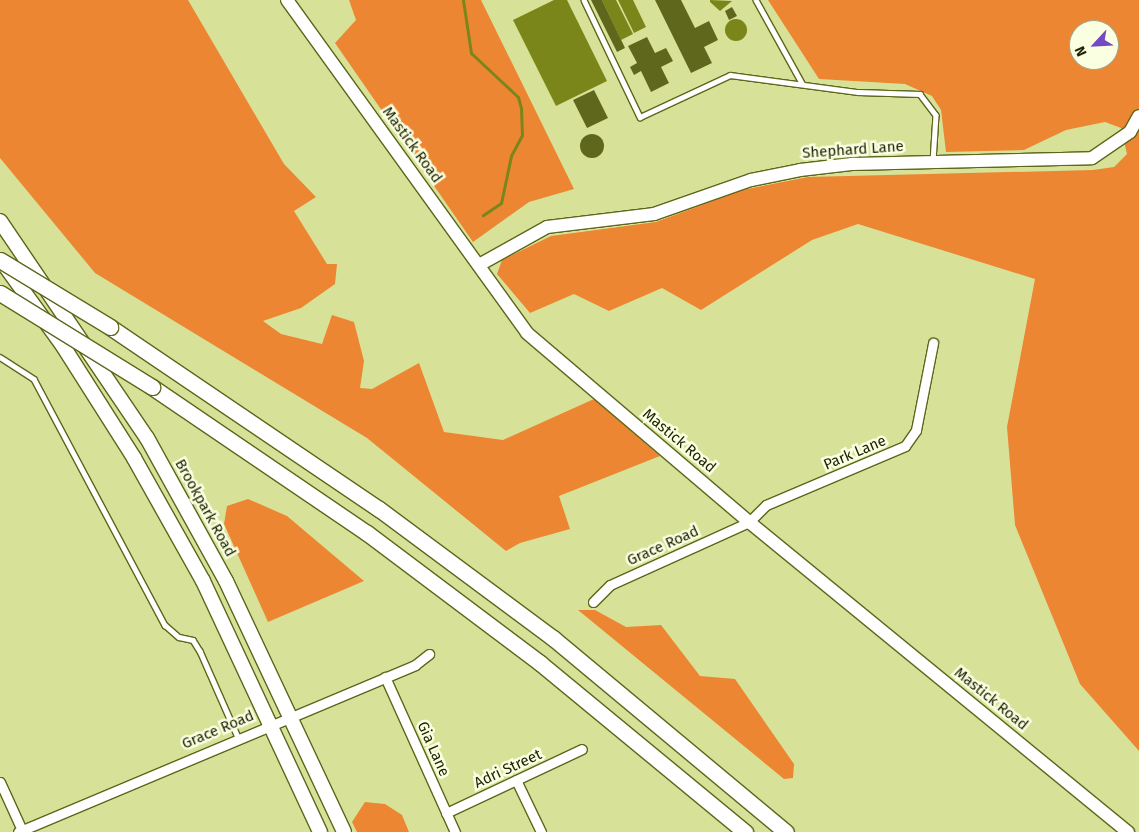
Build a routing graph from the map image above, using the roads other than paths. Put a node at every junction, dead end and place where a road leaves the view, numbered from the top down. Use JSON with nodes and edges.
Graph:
{"nodes":[{"id":1,"x":287,"y":0,"type":"edge"},
{"id":2,"x":584,"y":0,"type":"edge"},
{"id":3,"x":756,"y":0,"type":"edge"},
{"id":4,"x":802,"y":83,"type":"junction"},
{"id":5,"x":1139,"y":116,"type":"edge"},
{"id":6,"x":933,"y":162,"type":"junction"},
{"id":7,"x":0,"y":222,"type":"edge"},
{"id":8,"x":0,"y":259,"type":"edge"},
{"id":9,"x":478,"y":265,"type":"junction"},
{"id":10,"x":0,"y":293,"type":"edge"},
{"id":11,"x":933,"y":343,"type":"dead end"},
{"id":12,"x":0,"y":357,"type":"edge"},
{"id":13,"x":749,"y":522,"type":"junction"},
{"id":14,"x":592,"y":602,"type":"dead end"},
{"id":15,"x":429,"y":654,"type":"dead end"},
{"id":16,"x":385,"y":676,"type":"junction"},
{"id":17,"x":290,"y":714,"type":"junction"},
{"id":18,"x":270,"y":723,"type":"junction"},
{"id":19,"x":238,"y":737,"type":"junction"},
{"id":20,"x":582,"y":749,"type":"dead end"},
{"id":21,"x":516,"y":780,"type":"junction"},
{"id":22,"x":0,"y":782,"type":"edge"},
{"id":23,"x":446,"y":813,"type":"junction"},
{"id":24,"x":19,"y":830,"type":"edge"},
{"id":25,"x":320,"y":832,"type":"edge"},
{"id":26,"x":344,"y":832,"type":"edge"},
{"id":27,"x":454,"y":832,"type":"edge"},
{"id":28,"x":540,"y":832,"type":"edge"},
{"id":29,"x":745,"y":832,"type":"edge"},
{"id":30,"x":786,"y":832,"type":"edge"},
{"id":31,"x":1128,"y":832,"type":"edge"}],
"edges":[{"from":1,"to":9,"type":"street","name":"Mastick Road"},
{"from":2,"to":4,"type":"lane"},
{"from":3,"to":4,"type":"lane"},
{"from":4,"to":6,"type":"lane"},
{"from":5,"to":6,"type":"street","name":"Shephard Lane"},
{"from":6,"to":9,"type":"street","name":"Shephard Lane"},
{"from":7,"to":17,"type":"main road","name":"Brookpark Road"},
{"from":8,"to":18,"type":"main road"},
{"from":8,"to":30,"type":"highway","bridge":true},
{"from":9,"to":13,"type":"street","name":"Mastick Road"},
{"from":10,"to":29,"type":"highway","bridge":true},
{"from":11,"to":13,"type":"street","name":"Park Lane"},
{"from":12,"to":19,"type":"lane"},
{"from":13,"to":14,"type":"street","name":"Grace Road"},
{"from":13,"to":31,"type":"street","name":"Mastick Road"},
{"from":15,"to":16,"type":"street","name":"Grace Road"},
{"from":16,"to":17,"type":"street","name":"Grace Road"},
{"from":16,"to":23,"type":"street","name":"Gia Lane"},
{"from":17,"to":18,"type":"street","name":"Grace Road"},
{"from":17,"to":26,"type":"main road","name":"Brookpark Road"},
{"from":18,"to":19,"type":"street","name":"Grace Road"},
{"from":18,"to":25,"type":"main road"},
{"from":19,"to":24,"type":"street","name":"Grace Road"},
{"from":20,"to":21,"type":"street","name":"Adri Street"},
{"from":21,"to":23,"type":"street","name":"Adri Street"},
{"from":21,"to":28,"type":"street"},
{"from":22,"to":24,"type":"street"},
{"from":23,"to":27,"type":"street","name":"Gia Lane"}]}
